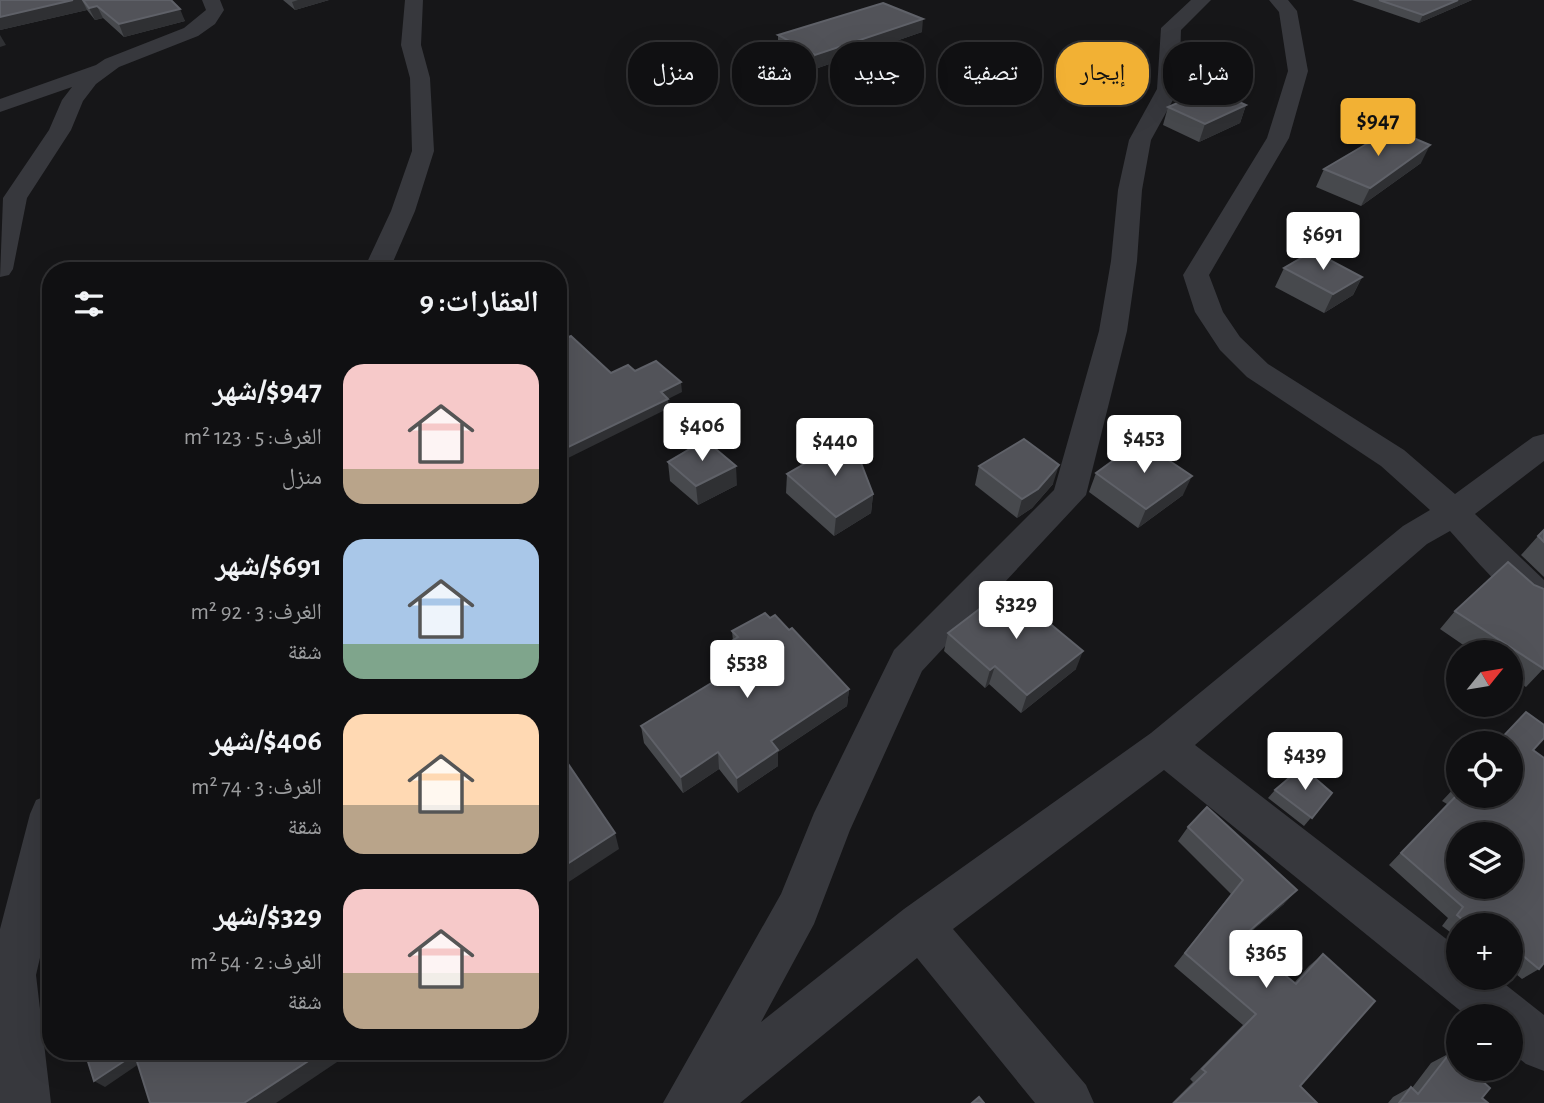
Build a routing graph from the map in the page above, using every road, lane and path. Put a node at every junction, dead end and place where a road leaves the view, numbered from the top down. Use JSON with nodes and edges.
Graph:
{"nodes":[{"id":1,"x":211,"y":0,"type":"edge"},
{"id":2,"x":414,"y":0,"type":"edge"},
{"id":3,"x":1202,"y":0,"type":"edge"},
{"id":4,"x":1278,"y":0,"type":"edge"},
{"id":5,"x":98,"y":71,"type":"junction"},
{"id":6,"x":0,"y":106,"type":"edge"},
{"id":7,"x":380,"y":262,"type":"edge"},
{"id":8,"x":0,"y":269,"type":"edge"},
{"id":9,"x":1544,"y":445,"type":"edge"},
{"id":10,"x":1451,"y":514,"type":"junction"},
{"id":11,"x":1544,"y":601,"type":"edge"},
{"id":12,"x":1165,"y":746,"type":"junction"},
{"id":13,"x":42,"y":845,"type":"edge"},
{"id":14,"x":920,"y":925,"type":"junction"},
{"id":15,"x":6,"y":968,"type":"edge"},
{"id":16,"x":1446,"y":968,"type":"edge"},
{"id":17,"x":1473,"y":990,"type":"edge"},
{"id":18,"x":1490,"y":1004,"type":"edge"},
{"id":19,"x":1523,"y":1030,"type":"edge"},
{"id":20,"x":1544,"y":1046,"type":"edge"},
{"id":21,"x":25,"y":1103,"type":"edge"},
{"id":22,"x":689,"y":1103,"type":"edge"},
{"id":23,"x":700,"y":1103,"type":"edge"},
{"id":24,"x":1068,"y":1103,"type":"edge"}],
"edges":[{"from":1,"to":5,"type":"street"},
{"from":2,"to":7,"type":"street"},
{"from":3,"to":22,"type":"street"},
{"from":4,"to":10,"type":"street"},
{"from":5,"to":6,"type":"street"},
{"from":5,"to":8,"type":"street"},
{"from":9,"to":10,"type":"street"},
{"from":10,"to":11,"type":"street"},
{"from":10,"to":12,"type":"street"},
{"from":12,"to":14,"type":"street"},
{"from":12,"to":16,"type":"street"},
{"from":13,"to":15,"type":"street"},
{"from":14,"to":23,"type":"street"},
{"from":14,"to":24,"type":"street"},
{"from":15,"to":21,"type":"street"},
{"from":17,"to":18,"type":"street"},
{"from":19,"to":20,"type":"street"}]}
